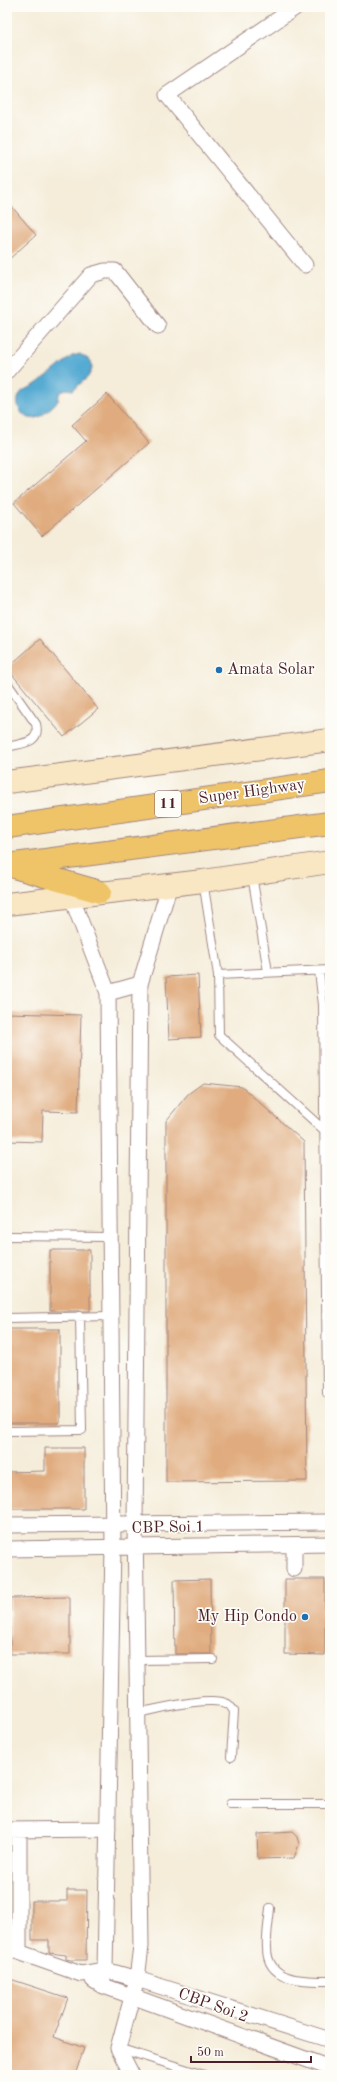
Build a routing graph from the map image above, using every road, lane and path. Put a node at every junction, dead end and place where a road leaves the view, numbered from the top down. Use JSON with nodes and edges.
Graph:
{"nodes":[{"id":1,"x":296,"y":7,"type":"edge"},
{"id":2,"x":305,"y":265,"type":"dead end"},
{"id":3,"x":158,"y":326,"type":"dead end"},
{"id":4,"x":7,"y":371,"type":"edge"},
{"id":5,"x":7,"y":683,"type":"edge"},
{"id":6,"x":330,"y":740,"type":"edge"},
{"id":7,"x":7,"y":747,"type":"edge"},
{"id":8,"x":330,"y":781,"type":"edge"},
{"id":9,"x":7,"y":782,"type":"edge"},
{"id":10,"x":330,"y":823,"type":"edge"},
{"id":11,"x":7,"y":827,"type":"edge"},
{"id":12,"x":330,"y":862,"type":"edge"},
{"id":13,"x":8,"y":865,"type":"edge"},
{"id":14,"x":252,"y":874,"type":"junction"},
{"id":15,"x":204,"y":881,"type":"junction"},
{"id":16,"x":170,"y":884,"type":"junction"},
{"id":17,"x":100,"y":892,"type":"junction"},
{"id":18,"x":72,"y":896,"type":"junction"},
{"id":19,"x":7,"y":904,"type":"edge"},
{"id":20,"x":330,"y":970,"type":"edge"},
{"id":21,"x":320,"y":971,"type":"junction"},
{"id":22,"x":268,"y":972,"type":"junction"},
{"id":23,"x":218,"y":975,"type":"junction"},
{"id":24,"x":140,"y":984,"type":"junction"},
{"id":25,"x":108,"y":993,"type":"junction"},
{"id":26,"x":324,"y":1130,"type":"junction"},
{"id":27,"x":7,"y":1236,"type":"edge"},
{"id":28,"x":110,"y":1237,"type":"junction"},
{"id":29,"x":80,"y":1316,"type":"junction"},
{"id":30,"x":110,"y":1316,"type":"junction"},
{"id":31,"x":7,"y":1318,"type":"edge"},
{"id":32,"x":330,"y":1394,"type":"edge"},
{"id":33,"x":7,"y":1431,"type":"edge"},
{"id":34,"x":330,"y":1522,"type":"edge"},
{"id":35,"x":112,"y":1524,"type":"junction"},
{"id":36,"x":135,"y":1524,"type":"junction"},
{"id":37,"x":7,"y":1525,"type":"edge"},
{"id":38,"x":330,"y":1544,"type":"edge"},
{"id":39,"x":294,"y":1545,"type":"junction"},
{"id":40,"x":113,"y":1547,"type":"junction"},
{"id":41,"x":136,"y":1547,"type":"junction"},
{"id":42,"x":7,"y":1549,"type":"edge"},
{"id":43,"x":294,"y":1569,"type":"dead end"},
{"id":44,"x":213,"y":1659,"type":"dead end"},
{"id":45,"x":138,"y":1660,"type":"junction"},
{"id":46,"x":138,"y":1713,"type":"junction"},
{"id":47,"x":231,"y":1757,"type":"dead end"},
{"id":48,"x":230,"y":1804,"type":"dead end"},
{"id":49,"x":330,"y":1804,"type":"edge"},
{"id":50,"x":108,"y":1829,"type":"junction"},
{"id":51,"x":13,"y":1830,"type":"edge"},
{"id":52,"x":270,"y":1908,"type":"dead end"},
{"id":53,"x":13,"y":1950,"type":"edge"},
{"id":54,"x":105,"y":1970,"type":"junction"},
{"id":55,"x":85,"y":1974,"type":"junction"},
{"id":56,"x":137,"y":1979,"type":"junction"},
{"id":57,"x":330,"y":1981,"type":"edge"},
{"id":58,"x":102,"y":1985,"type":"junction"},
{"id":59,"x":133,"y":1995,"type":"junction"},
{"id":60,"x":330,"y":2040,"type":"edge"},
{"id":61,"x":118,"y":2048,"type":"junction"},
{"id":62,"x":330,"y":2068,"type":"edge"},
{"id":63,"x":132,"y":2075,"type":"edge"},
{"id":64,"x":204,"y":2075,"type":"edge"}],
"edges":[{"from":1,"to":2,"type":"street"},
{"from":3,"to":4,"type":"street"},
{"from":5,"to":7,"type":"lane"},
{"from":6,"to":9,"type":"main road"},
{"from":8,"to":11,"type":"highway","name":"Super Highway","number":"11"},
{"from":10,"to":13,"type":"highway"},
{"from":12,"to":14,"type":"main road"},
{"from":13,"to":17,"type":"highway"},
{"from":14,"to":15,"type":"main road"},
{"from":14,"to":22,"type":"lane"},
{"from":15,"to":16,"type":"main road"},
{"from":15,"to":23,"type":"lane"},
{"from":16,"to":17,"type":"main road"},
{"from":16,"to":24,"type":"street"},
{"from":17,"to":18,"type":"main road"},
{"from":18,"to":19,"type":"main road"},
{"from":18,"to":25,"type":"street"},
{"from":20,"to":21,"type":"lane"},
{"from":21,"to":22,"type":"lane"},
{"from":21,"to":26,"type":"lane"},
{"from":22,"to":23,"type":"lane"},
{"from":23,"to":26,"type":"lane"},
{"from":24,"to":25,"type":"street"},
{"from":24,"to":36,"type":"street"},
{"from":25,"to":28,"type":"street"},
{"from":26,"to":32,"type":"lane"},
{"from":27,"to":28,"type":"lane"},
{"from":28,"to":30,"type":"street"},
{"from":29,"to":30,"type":"lane"},
{"from":29,"to":31,"type":"lane"},
{"from":29,"to":33,"type":"lane"},
{"from":30,"to":35,"type":"street"},
{"from":34,"to":36,"type":"street","name":"CBP Soi 1"},
{"from":35,"to":36,"type":"street","name":"CBP Soi 1"},
{"from":35,"to":37,"type":"street","name":"CBP Soi 1"},
{"from":35,"to":40,"type":"street"},
{"from":36,"to":41,"type":"street"},
{"from":38,"to":39,"type":"street","name":"CBP Soi 1"},
{"from":39,"to":41,"type":"street","name":"CBP Soi 1"},
{"from":39,"to":43,"type":"street"},
{"from":40,"to":41,"type":"street","name":"CBP Soi 1"},
{"from":40,"to":42,"type":"street","name":"CBP Soi 1"},
{"from":40,"to":50,"type":"street"},
{"from":41,"to":45,"type":"street"},
{"from":44,"to":45,"type":"lane"},
{"from":45,"to":46,"type":"street"},
{"from":46,"to":47,"type":"lane"},
{"from":46,"to":56,"type":"street"},
{"from":48,"to":49,"type":"lane"},
{"from":50,"to":51,"type":"street"},
{"from":50,"to":54,"type":"street"},
{"from":51,"to":53,"type":"street"},
{"from":52,"to":57,"type":"lane"},
{"from":53,"to":55,"type":"street","name":"CBP Soi 2"},
{"from":54,"to":55,"type":"street","name":"CBP Soi 2"},
{"from":54,"to":56,"type":"street","name":"CBP Soi 2"},
{"from":54,"to":58,"type":"street"},
{"from":55,"to":58,"type":"street","name":"CBP Soi 2"},
{"from":56,"to":59,"type":"street"},
{"from":56,"to":60,"type":"street","name":"CBP Soi 2"},
{"from":58,"to":59,"type":"street","name":"CBP Soi 2"},
{"from":59,"to":61,"type":"street"},
{"from":59,"to":62,"type":"street","name":"CBP Soi 2"},
{"from":61,"to":63,"type":"street"},
{"from":61,"to":64,"type":"lane"}]}
